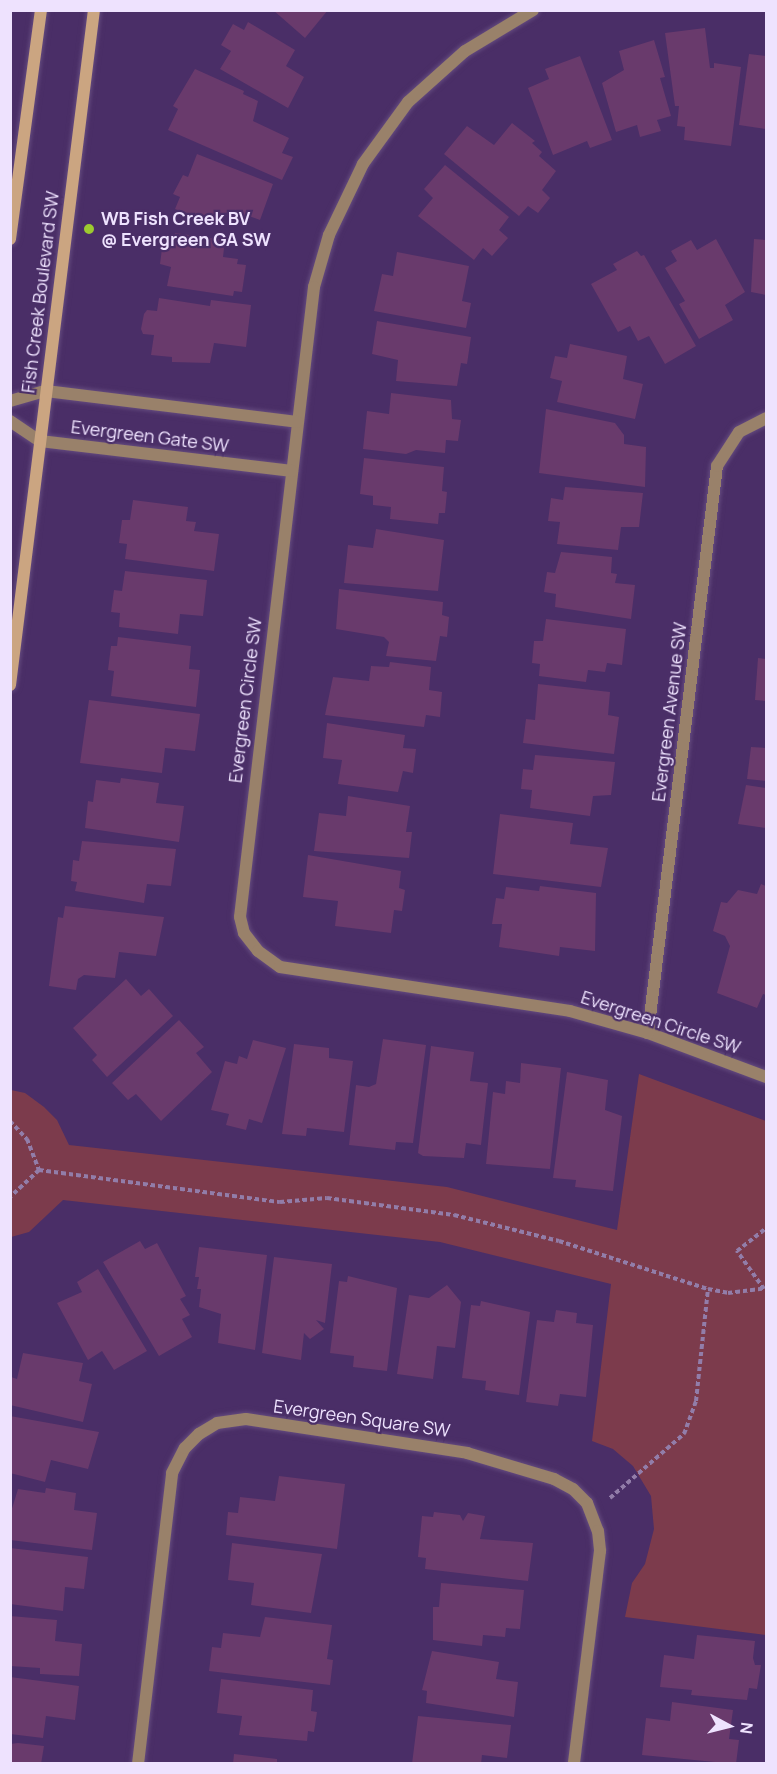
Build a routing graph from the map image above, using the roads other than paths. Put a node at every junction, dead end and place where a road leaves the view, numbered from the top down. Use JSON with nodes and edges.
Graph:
{"nodes":[{"id":1,"x":41,"y":10,"type":"edge"},
{"id":2,"x":94,"y":10,"type":"edge"},
{"id":3,"x":533,"y":10,"type":"edge"},
{"id":4,"x":10,"y":239,"type":"edge"},
{"id":5,"x":46,"y":392,"type":"junction"},
{"id":6,"x":10,"y":401,"type":"edge"},
{"id":7,"x":766,"y":418,"type":"edge"},
{"id":8,"x":10,"y":421,"type":"edge"},
{"id":9,"x":297,"y":422,"type":"junction"},
{"id":10,"x":40,"y":441,"type":"junction"},
{"id":11,"x":291,"y":471,"type":"junction"},
{"id":12,"x":10,"y":685,"type":"edge"},
{"id":13,"x":648,"y":1033,"type":"junction"},
{"id":14,"x":766,"y":1077,"type":"edge"},
{"id":15,"x":138,"y":1764,"type":"edge"},
{"id":16,"x":574,"y":1764,"type":"edge"}],
"edges":[{"from":1,"to":4,"type":"main road","name":"Fish Creek Boulevard SW"},
{"from":2,"to":5,"type":"main road","name":"Fish Creek Boulevard SW"},
{"from":3,"to":9,"type":"street","name":"Evergreen Circle SW"},
{"from":5,"to":6,"type":"street","name":"Evergreen Gate SW"},
{"from":5,"to":9,"type":"street","name":"Evergreen Gate SW"},
{"from":5,"to":10,"type":"main road","name":"Fish Creek Boulevard SW"},
{"from":7,"to":13,"type":"street","name":"Evergreen Avenue SW"},
{"from":8,"to":10,"type":"street","name":"Evergreen Gate SW"},
{"from":9,"to":11,"type":"street","name":"Evergreen Circle SW"},
{"from":10,"to":11,"type":"street","name":"Evergreen Gate SW"},
{"from":10,"to":12,"type":"main road","name":"Fish Creek Boulevard SW"},
{"from":11,"to":13,"type":"street","name":"Evergreen Circle SW"},
{"from":13,"to":14,"type":"street","name":"Evergreen Circle SW"},
{"from":15,"to":16,"type":"street","name":"Evergreen Square SW"}]}
